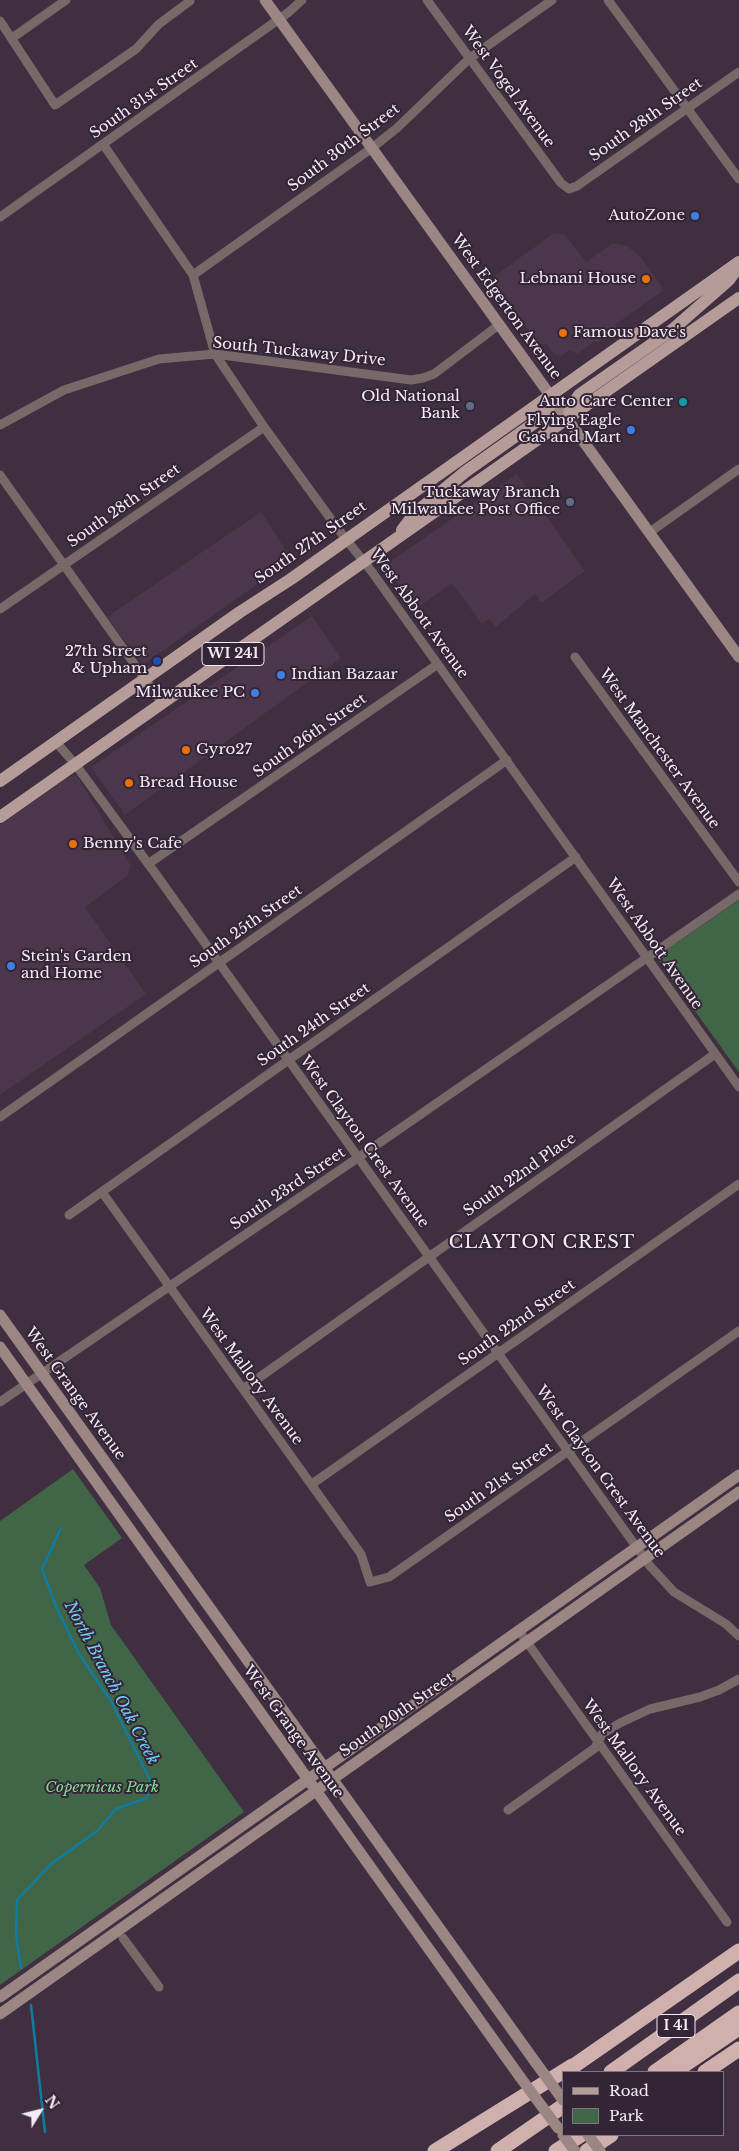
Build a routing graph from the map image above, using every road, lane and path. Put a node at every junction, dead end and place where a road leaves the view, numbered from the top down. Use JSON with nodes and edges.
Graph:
{"nodes":[{"id":1,"x":66,"y":0,"type":"edge"},
{"id":2,"x":265,"y":0,"type":"edge"},
{"id":3,"x":302,"y":0,"type":"edge"},
{"id":4,"x":427,"y":0,"type":"edge"},
{"id":5,"x":552,"y":0,"type":"edge"},
{"id":6,"x":608,"y":0,"type":"edge"},
{"id":7,"x":190,"y":1,"type":"edge"},
{"id":8,"x":279,"y":19,"type":"junction"},
{"id":9,"x":0,"y":21,"type":"edge"},
{"id":10,"x":12,"y":38,"type":"junction"},
{"id":11,"x":470,"y":58,"type":"junction"},
{"id":12,"x":739,"y":72,"type":"edge"},
{"id":13,"x":687,"y":109,"type":"junction"},
{"id":14,"x":103,"y":144,"type":"junction"},
{"id":15,"x":372,"y":148,"type":"junction"},
{"id":16,"x":739,"y":180,"type":"edge"},
{"id":17,"x":568,"y":189,"type":"joint"},
{"id":18,"x":0,"y":218,"type":"edge"},
{"id":19,"x":739,"y":264,"type":"edge"},
{"id":20,"x":193,"y":275,"type":"junction"},
{"id":21,"x":739,"y":298,"type":"edge"},
{"id":22,"x":500,"y":324,"type":"junction"},
{"id":23,"x":215,"y":354,"type":"junction"},
{"id":24,"x":552,"y":395,"type":"junction"},
{"id":25,"x":569,"y":419,"type":"junction"},
{"id":26,"x":0,"y":425,"type":"edge"},
{"id":27,"x":264,"y":427,"type":"junction"},
{"id":28,"x":739,"y":469,"type":"edge"},
{"id":29,"x":0,"y":475,"type":"edge"},
{"id":30,"x":650,"y":532,"type":"junction"},
{"id":31,"x":346,"y":539,"type":"junction"},
{"id":32,"x":394,"y":540,"type":"junction"},
{"id":33,"x":364,"y":562,"type":"junction"},
{"id":34,"x":64,"y":564,"type":"junction"},
{"id":35,"x":0,"y":609,"type":"edge"},
{"id":36,"x":575,"y":657,"type":"dead end"},
{"id":37,"x":739,"y":657,"type":"edge"},
{"id":38,"x":438,"y":664,"type":"junction"},
{"id":39,"x":145,"y":679,"type":"junction"},
{"id":40,"x":162,"y":703,"type":"junction"},
{"id":41,"x":56,"y":742,"type":"junction"},
{"id":42,"x":507,"y":760,"type":"junction"},
{"id":43,"x":76,"y":764,"type":"junction"},
{"id":44,"x":0,"y":781,"type":"edge"},
{"id":45,"x":0,"y":817,"type":"edge"},
{"id":46,"x":576,"y":857,"type":"junction"},
{"id":47,"x":148,"y":864,"type":"junction"},
{"id":48,"x":739,"y":882,"type":"edge"},
{"id":49,"x":739,"y":894,"type":"edge"},
{"id":50,"x":646,"y":957,"type":"junction"},
{"id":51,"x":218,"y":964,"type":"junction"},
{"id":52,"x":715,"y":1054,"type":"junction"},
{"id":53,"x":288,"y":1060,"type":"junction"},
{"id":54,"x":739,"y":1087,"type":"edge"},
{"id":55,"x":0,"y":1117,"type":"edge"},
{"id":56,"x":359,"y":1157,"type":"junction"},
{"id":57,"x":739,"y":1184,"type":"edge"},
{"id":58,"x":102,"y":1192,"type":"junction"},
{"id":59,"x":69,"y":1215,"type":"dead end"},
{"id":60,"x":429,"y":1256,"type":"junction"},
{"id":61,"x":169,"y":1286,"type":"junction"},
{"id":62,"x":0,"y":1315,"type":"edge"},
{"id":63,"x":5,"y":1331,"type":"edge"},
{"id":64,"x":739,"y":1332,"type":"edge"},
{"id":65,"x":0,"y":1347,"type":"edge"},
{"id":66,"x":498,"y":1353,"type":"junction"},
{"id":67,"x":42,"y":1373,"type":"junction"},
{"id":68,"x":27,"y":1384,"type":"junction"},
{"id":69,"x":243,"y":1389,"type":"junction"},
{"id":70,"x":0,"y":1402,"type":"edge"},
{"id":71,"x":72,"y":1415,"type":"junction"},
{"id":72,"x":56,"y":1425,"type":"junction"},
{"id":73,"x":569,"y":1451,"type":"junction"},
{"id":74,"x":739,"y":1475,"type":"edge"},
{"id":75,"x":312,"y":1484,"type":"junction"},
{"id":76,"x":739,"y":1492,"type":"edge"},
{"id":77,"x":637,"y":1547,"type":"junction"},
{"id":78,"x":645,"y":1559,"type":"junction"},
{"id":79,"x":185,"y":1573,"type":"junction"},
{"id":80,"x":370,"y":1582,"type":"joint"},
{"id":81,"x":169,"y":1584,"type":"junction"},
{"id":82,"x":519,"y":1631,"type":"junction"},
{"id":83,"x":739,"y":1636,"type":"edge"},
{"id":84,"x":527,"y":1642,"type":"junction"},
{"id":85,"x":739,"y":1679,"type":"edge"},
{"id":86,"x":294,"y":1726,"type":"junction"},
{"id":87,"x":278,"y":1737,"type":"junction"},
{"id":88,"x":598,"y":1742,"type":"junction"},
{"id":89,"x":324,"y":1768,"type":"junction"},
{"id":90,"x":308,"y":1779,"type":"junction"},
{"id":91,"x":332,"y":1779,"type":"junction"},
{"id":92,"x":316,"y":1790,"type":"junction"},
{"id":93,"x":508,"y":1810,"type":"dead end"},
{"id":94,"x":366,"y":1826,"type":"junction"},
{"id":95,"x":350,"y":1837,"type":"junction"},
{"id":96,"x":727,"y":1922,"type":"dead end"},
{"id":97,"x":123,"y":1938,"type":"dead end"},
{"id":98,"x":739,"y":1951,"type":"edge"},
{"id":99,"x":739,"y":1981,"type":"edge"},
{"id":100,"x":159,"y":1987,"type":"dead end"},
{"id":101,"x":0,"y":1997,"type":"edge"},
{"id":102,"x":493,"y":2003,"type":"junction"},
{"id":103,"x":739,"y":2013,"type":"edge"},
{"id":104,"x":0,"y":2014,"type":"edge"},
{"id":105,"x":476,"y":2014,"type":"junction"},
{"id":106,"x":739,"y":2028,"type":"edge"},
{"id":107,"x":596,"y":2050,"type":"junction"},
{"id":108,"x":739,"y":2050,"type":"edge"},
{"id":109,"x":562,"y":2071,"type":"edge"},
{"id":110,"x":563,"y":2071,"type":"edge"},
{"id":111,"x":567,"y":2071,"type":"edge"},
{"id":112,"x":611,"y":2071,"type":"edge"},
{"id":113,"x":656,"y":2071,"type":"edge"},
{"id":114,"x":675,"y":2071,"type":"edge"},
{"id":115,"x":707,"y":2071,"type":"edge"},
{"id":116,"x":562,"y":2074,"type":"edge"},
{"id":117,"x":562,"y":2099,"type":"edge"},
{"id":118,"x":562,"y":2107,"type":"edge"},
{"id":119,"x":562,"y":2133,"type":"edge"},
{"id":120,"x":564,"y":2136,"type":"edge"},
{"id":121,"x":567,"y":2136,"type":"edge"},
{"id":122,"x":578,"y":2136,"type":"edge"},
{"id":123,"x":589,"y":2136,"type":"edge"},
{"id":124,"x":610,"y":2136,"type":"edge"},
{"id":125,"x":436,"y":2151,"type":"edge"},
{"id":126,"x":455,"y":2151,"type":"edge"},
{"id":127,"x":498,"y":2151,"type":"edge"},
{"id":128,"x":546,"y":2151,"type":"edge"},
{"id":129,"x":556,"y":2151,"type":"edge"},
{"id":130,"x":575,"y":2151,"type":"edge"},
{"id":131,"x":587,"y":2151,"type":"edge"},
{"id":132,"x":600,"y":2151,"type":"edge"}],
"edges":[{"from":1,"to":10,"type":"street"},
{"from":2,"to":8,"type":"street","name":"West Edgerton Avenue"},
{"from":3,"to":8,"type":"street","name":"South 31st Street"},
{"from":4,"to":11,"type":"street","name":"West Vogel Avenue"},
{"from":5,"to":11,"type":"street","name":"South 30th Street"},
{"from":6,"to":13,"type":"street"},
{"from":7,"to":10,"type":"street"},
{"from":8,"to":14,"type":"street","name":"South 31st Street"},
{"from":8,"to":15,"type":"street","name":"West Edgerton Avenue"},
{"from":9,"to":10,"type":"street"},
{"from":11,"to":15,"type":"street","name":"South 30th Street"},
{"from":11,"to":17,"type":"street","name":"West Vogel Avenue"},
{"from":12,"to":13,"type":"street","name":"South 28th Street"},
{"from":13,"to":16,"type":"street"},
{"from":13,"to":17,"type":"street","name":"South 28th Street"},
{"from":14,"to":18,"type":"street","name":"South 31st Street"},
{"from":14,"to":20,"type":"street","name":"West Abbott Avenue"},
{"from":15,"to":20,"type":"street","name":"South 30th Street"},
{"from":15,"to":22,"type":"street","name":"West Edgerton Avenue"},
{"from":19,"to":24,"type":"main road","name":"South 27th Street","number":"WI 241"},
{"from":19,"to":25,"type":"main road"},
{"from":20,"to":23,"type":"street","name":"West Abbott Avenue"},
{"from":21,"to":25,"type":"main road","number":"WI 241"},
{"from":22,"to":23,"type":"street","name":"South Tuckaway Drive"},
{"from":22,"to":24,"type":"street","name":"West Edgerton Avenue"},
{"from":23,"to":26,"type":"street","name":"South Tuckaway Drive"},
{"from":23,"to":27,"type":"street","name":"West Abbott Avenue"},
{"from":24,"to":25,"type":"street","name":"West Edgerton Avenue"},
{"from":24,"to":31,"type":"main road","name":"South 27th Street","number":"WI 241"},
{"from":24,"to":32,"type":"main road"},
{"from":25,"to":30,"type":"street","name":"West Edgerton Avenue"},
{"from":25,"to":32,"type":"main road","number":"WI 241"},
{"from":27,"to":31,"type":"street","name":"West Abbott Avenue"},
{"from":27,"to":34,"type":"street","name":"South 28th Street"},
{"from":28,"to":30,"type":"street"},
{"from":29,"to":34,"type":"street"},
{"from":30,"to":37,"type":"street","name":"West Edgerton Avenue"},
{"from":31,"to":33,"type":"street","name":"West Abbott Avenue"},
{"from":31,"to":39,"type":"main road","name":"South 27th Street","number":"WI 241"},
{"from":32,"to":33,"type":"main road","number":"WI 241"},
{"from":33,"to":38,"type":"street","name":"West Abbott Avenue"},
{"from":33,"to":40,"type":"main road","number":"WI 241"},
{"from":34,"to":35,"type":"street","name":"South 28th Street"},
{"from":34,"to":39,"type":"street"},
{"from":36,"to":48,"type":"street","name":"West Manchester Avenue"},
{"from":38,"to":42,"type":"street","name":"West Abbott Avenue"},
{"from":38,"to":47,"type":"street","name":"South 26th Street"},
{"from":39,"to":40,"type":"street"},
{"from":39,"to":41,"type":"main road","name":"South 27th Street","number":"WI 241"},
{"from":40,"to":43,"type":"main road","number":"WI 241"},
{"from":41,"to":43,"type":"street","name":"West Clayton Crest Avenue"},
{"from":41,"to":44,"type":"main road","name":"South 27th Street","number":"WI 241"},
{"from":42,"to":46,"type":"street","name":"West Abbott Avenue"},
{"from":42,"to":51,"type":"street","name":"South 25th Street"},
{"from":43,"to":45,"type":"main road","number":"WI 241"},
{"from":43,"to":47,"type":"street","name":"West Clayton Crest Avenue"},
{"from":46,"to":50,"type":"street","name":"West Abbott Avenue"},
{"from":46,"to":53,"type":"street","name":"South 24th Street"},
{"from":47,"to":51,"type":"street","name":"West Clayton Crest Avenue"},
{"from":49,"to":50,"type":"street","name":"South 23rd Street"},
{"from":50,"to":52,"type":"street","name":"West Abbott Avenue"},
{"from":50,"to":56,"type":"street","name":"South 23rd Street"},
{"from":51,"to":53,"type":"street","name":"West Clayton Crest Avenue"},
{"from":51,"to":55,"type":"street","name":"South 25th Street"},
{"from":52,"to":54,"type":"street","name":"West Abbott Avenue"},
{"from":52,"to":60,"type":"street","name":"South 22nd Place"},
{"from":53,"to":56,"type":"street","name":"West Clayton Crest Avenue"},
{"from":53,"to":58,"type":"street","name":"South 24th Street"},
{"from":56,"to":60,"type":"street","name":"West Clayton Crest Avenue"},
{"from":56,"to":61,"type":"street","name":"South 23rd Street"},
{"from":57,"to":66,"type":"street","name":"South 22nd Street"},
{"from":58,"to":59,"type":"street","name":"South 24th Street"},
{"from":58,"to":61,"type":"street","name":"West Mallory Avenue"},
{"from":60,"to":66,"type":"street","name":"West Clayton Crest Avenue"},
{"from":60,"to":69,"type":"street","name":"South 22nd Place"},
{"from":61,"to":67,"type":"street","name":"South 23rd Street"},
{"from":61,"to":69,"type":"street","name":"West Mallory Avenue"},
{"from":62,"to":63,"type":"street","name":"West Grange Avenue"},
{"from":63,"to":67,"type":"street","name":"West Grange Avenue"},
{"from":64,"to":73,"type":"street","name":"South 21st Street"},
{"from":65,"to":68,"type":"street","name":"West Grange Avenue"},
{"from":66,"to":73,"type":"street","name":"West Clayton Crest Avenue"},
{"from":66,"to":75,"type":"street","name":"South 22nd Street"},
{"from":67,"to":68,"type":"street","name":"South 23rd Street"},
{"from":67,"to":71,"type":"street","name":"West Grange Avenue"},
{"from":68,"to":70,"type":"street","name":"South 23rd Street"},
{"from":68,"to":72,"type":"street","name":"West Grange Avenue"},
{"from":69,"to":75,"type":"street","name":"West Mallory Avenue"},
{"from":71,"to":72,"type":"street"},
{"from":71,"to":79,"type":"street","name":"West Grange Avenue"},
{"from":72,"to":81,"type":"street","name":"West Grange Avenue"},
{"from":73,"to":77,"type":"street","name":"West Clayton Crest Avenue"},
{"from":73,"to":80,"type":"street","name":"South 21st Street"},
{"from":74,"to":77,"type":"street","name":"South 20th Street"},
{"from":75,"to":80,"type":"street","name":"West Mallory Avenue"},
{"from":76,"to":78,"type":"street","name":"South 20th Street"},
{"from":77,"to":78,"type":"street","name":"West Clayton Crest Avenue"},
{"from":77,"to":82,"type":"street","name":"South 20th Street"},
{"from":78,"to":83,"type":"street","name":"West Clayton Crest Avenue"},
{"from":78,"to":84,"type":"street","name":"South 20th Street"},
{"from":79,"to":81,"type":"street"},
{"from":79,"to":86,"type":"street","name":"West Grange Avenue"},
{"from":81,"to":87,"type":"street","name":"West Grange Avenue"},
{"from":82,"to":84,"type":"street","name":"West Mallory Avenue"},
{"from":82,"to":89,"type":"street","name":"South 20th Street"},
{"from":84,"to":88,"type":"street","name":"West Mallory Avenue"},
{"from":84,"to":91,"type":"street","name":"South 20th Street"},
{"from":85,"to":88,"type":"street"},
{"from":86,"to":87,"type":"street"},
{"from":86,"to":89,"type":"street","name":"West Grange Avenue"},
{"from":87,"to":90,"type":"street","name":"West Grange Avenue"},
{"from":88,"to":93,"type":"street"},
{"from":88,"to":96,"type":"street","name":"West Mallory Avenue"},
{"from":89,"to":90,"type":"street","name":"South 20th Street"},
{"from":89,"to":91,"type":"street","name":"West Grange Avenue"},
{"from":90,"to":92,"type":"street","name":"West Grange Avenue"},
{"from":90,"to":101,"type":"street","name":"South 20th Street"},
{"from":91,"to":92,"type":"street","name":"South 20th Street"},
{"from":91,"to":94,"type":"street","name":"West Grange Avenue"},
{"from":92,"to":95,"type":"street","name":"West Grange Avenue"},
{"from":92,"to":104,"type":"street","name":"South 20th Street"},
{"from":94,"to":95,"type":"street"},
{"from":94,"to":102,"type":"street","name":"West Grange Avenue"},
{"from":95,"to":105,"type":"street","name":"West Grange Avenue"},
{"from":97,"to":100,"type":"street"},
{"from":98,"to":107,"type":"highway"},
{"from":99,"to":112,"type":"highway","number":"I 41"},
{"from":102,"to":105,"type":"street"},
{"from":102,"to":117,"type":"street","name":"West Grange Avenue","bridge":true},
{"from":103,"to":113,"type":"highway"},
{"from":105,"to":119,"type":"street","name":"West Grange Avenue","bridge":true},
{"from":106,"to":114,"type":"highway","number":"I 41"},
{"from":107,"to":110,"type":"highway"},
{"from":107,"to":111,"type":"highway"},
{"from":108,"to":115,"type":"highway"},
{"from":109,"to":125,"type":"highway"},
{"from":116,"to":126,"type":"highway"},
{"from":118,"to":127,"type":"highway"},
{"from":120,"to":130,"type":"street","name":"West Grange Avenue","bridge":true},
{"from":121,"to":128,"type":"highway"},
{"from":122,"to":129,"type":"highway"},
{"from":123,"to":132,"type":"street","bridge":true},
{"from":124,"to":131,"type":"highway"}]}
